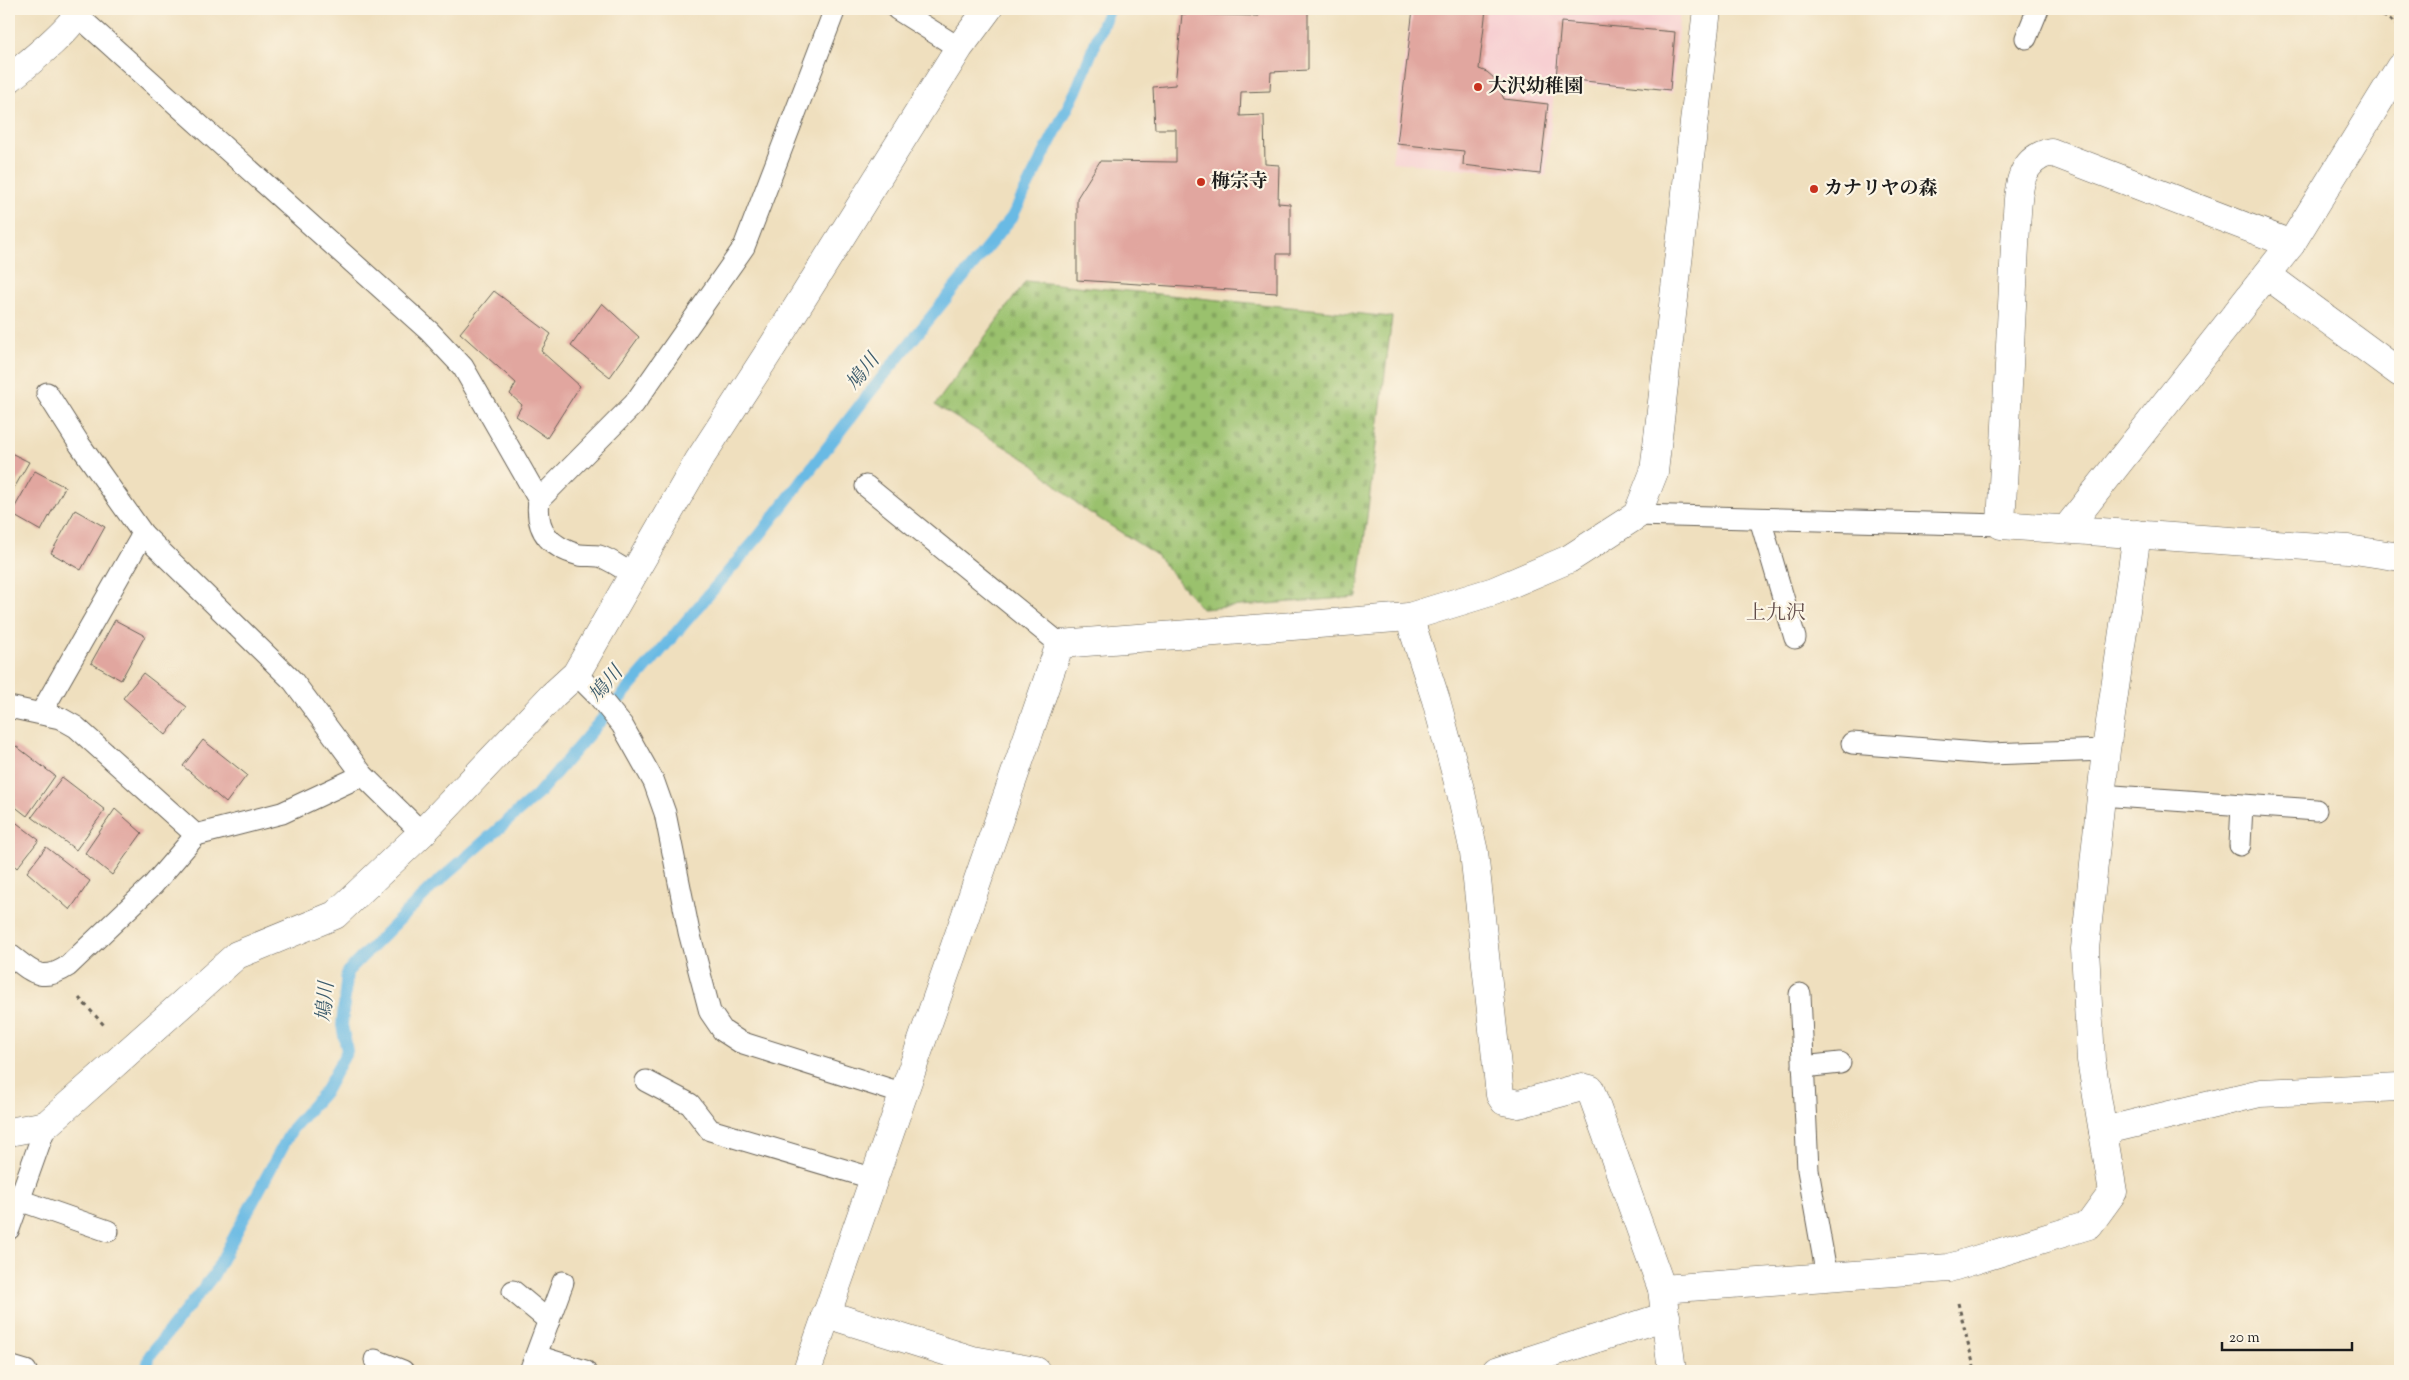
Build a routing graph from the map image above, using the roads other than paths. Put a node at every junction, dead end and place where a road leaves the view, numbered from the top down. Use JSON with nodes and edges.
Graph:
{"nodes":[{"id":1,"x":835,"y":9,"type":"edge"},
{"id":2,"x":897,"y":9,"type":"edge"},
{"id":3,"x":988,"y":9,"type":"edge"},
{"id":4,"x":1706,"y":9,"type":"edge"},
{"id":5,"x":2038,"y":9,"type":"edge"},
{"id":6,"x":78,"y":12,"type":"edge"},
{"id":7,"x":2026,"y":38,"type":"dead end"},
{"id":8,"x":959,"y":48,"type":"junction"},
{"id":9,"x":2400,"y":66,"type":"edge"},
{"id":10,"x":9,"y":79,"type":"edge"},
{"id":11,"x":2291,"y":244,"type":"junction"},
{"id":12,"x":2267,"y":275,"type":"junction"},
{"id":13,"x":2400,"y":373,"type":"edge"},
{"id":14,"x":47,"y":393,"type":"dead end"},
{"id":15,"x":866,"y":486,"type":"dead end"},
{"id":16,"x":539,"y":500,"type":"junction"},
{"id":17,"x":1637,"y":515,"type":"junction"},
{"id":18,"x":1760,"y":519,"type":"junction"},
{"id":19,"x":2001,"y":525,"type":"junction"},
{"id":20,"x":2067,"y":528,"type":"junction"},
{"id":21,"x":143,"y":534,"type":"junction"},
{"id":22,"x":2137,"y":534,"type":"junction"},
{"id":23,"x":2400,"y":558,"type":"edge"},
{"id":24,"x":633,"y":574,"type":"junction"},
{"id":25,"x":1409,"y":617,"type":"junction"},
{"id":26,"x":1795,"y":638,"type":"dead end"},
{"id":27,"x":1060,"y":644,"type":"junction"},
{"id":28,"x":576,"y":674,"type":"junction"},
{"id":29,"x":9,"y":707,"type":"edge"},
{"id":30,"x":41,"y":713,"type":"junction"},
{"id":31,"x":1852,"y":743,"type":"dead end"},
{"id":32,"x":2106,"y":750,"type":"junction"},
{"id":33,"x":363,"y":775,"type":"junction"},
{"id":34,"x":2100,"y":795,"type":"junction"},
{"id":35,"x":2242,"y":806,"type":"junction"},
{"id":36,"x":2316,"y":810,"type":"dead end"},
{"id":37,"x":422,"y":833,"type":"junction"},
{"id":38,"x":196,"y":835,"type":"junction"},
{"id":39,"x":2240,"y":845,"type":"dead end"},
{"id":40,"x":9,"y":954,"type":"edge"},
{"id":41,"x":1800,"y":994,"type":"dead end"},
{"id":42,"x":1840,"y":1063,"type":"dead end"},
{"id":43,"x":1803,"y":1067,"type":"junction"},
{"id":44,"x":646,"y":1081,"type":"dead end"},
{"id":45,"x":2400,"y":1087,"type":"edge"},
{"id":46,"x":904,"y":1094,"type":"junction"},
{"id":47,"x":46,"y":1126,"type":"junction"},
{"id":48,"x":2103,"y":1131,"type":"junction"},
{"id":49,"x":9,"y":1132,"type":"edge"},
{"id":50,"x":875,"y":1179,"type":"junction"},
{"id":51,"x":19,"y":1200,"type":"junction"},
{"id":52,"x":9,"y":1229,"type":"edge"},
{"id":53,"x":108,"y":1231,"type":"dead end"},
{"id":54,"x":1827,"y":1277,"type":"junction"},
{"id":55,"x":563,"y":1282,"type":"dead end"},
{"id":56,"x":1662,"y":1289,"type":"junction"},
{"id":57,"x":513,"y":1291,"type":"dead end"},
{"id":58,"x":826,"y":1314,"type":"junction"},
{"id":59,"x":1666,"y":1316,"type":"junction"},
{"id":60,"x":549,"y":1322,"type":"junction"},
{"id":61,"x":375,"y":1360,"type":"dead end"},
{"id":62,"x":534,"y":1364,"type":"edge"},
{"id":63,"x":9,"y":1366,"type":"edge"},
{"id":64,"x":26,"y":1371,"type":"edge"},
{"id":65,"x":403,"y":1371,"type":"edge"},
{"id":66,"x":585,"y":1371,"type":"edge"},
{"id":67,"x":808,"y":1371,"type":"edge"},
{"id":68,"x":1036,"y":1371,"type":"edge"},
{"id":69,"x":1496,"y":1371,"type":"edge"},
{"id":70,"x":1672,"y":1371,"type":"edge"}],
"edges":[{"from":1,"to":16,"type":"lane"},
{"from":2,"to":8,"type":"lane"},
{"from":3,"to":8,"type":"street"},
{"from":4,"to":17,"type":"street"},
{"from":5,"to":7,"type":"lane"},
{"from":6,"to":10,"type":"street"},
{"from":6,"to":16,"type":"lane"},
{"from":8,"to":24,"type":"street"},
{"from":9,"to":11,"type":"street"},
{"from":11,"to":12,"type":"street"},
{"from":11,"to":19,"type":"street"},
{"from":12,"to":13,"type":"street"},
{"from":12,"to":20,"type":"street"},
{"from":14,"to":21,"type":"lane"},
{"from":15,"to":27,"type":"lane"},
{"from":16,"to":24,"type":"lane"},
{"from":17,"to":18,"type":"lane"},
{"from":17,"to":25,"type":"street"},
{"from":18,"to":19,"type":"lane"},
{"from":18,"to":26,"type":"lane"},
{"from":19,"to":20,"type":"street"},
{"from":20,"to":22,"type":"street"},
{"from":21,"to":30,"type":"lane"},
{"from":21,"to":33,"type":"lane"},
{"from":22,"to":23,"type":"street"},
{"from":22,"to":32,"type":"street"},
{"from":24,"to":28,"type":"street"},
{"from":25,"to":27,"type":"street"},
{"from":25,"to":56,"type":"street"},
{"from":27,"to":46,"type":"street"},
{"from":28,"to":37,"type":"street"},
{"from":28,"to":46,"type":"lane"},
{"from":29,"to":30,"type":"lane"},
{"from":30,"to":38,"type":"lane"},
{"from":31,"to":32,"type":"lane"},
{"from":32,"to":34,"type":"street"},
{"from":33,"to":37,"type":"lane"},
{"from":33,"to":38,"type":"lane"},
{"from":34,"to":35,"type":"lane"},
{"from":34,"to":48,"type":"street"},
{"from":35,"to":36,"type":"lane"},
{"from":35,"to":39,"type":"lane"},
{"from":37,"to":47,"type":"street"},
{"from":38,"to":40,"type":"lane"},
{"from":41,"to":43,"type":"lane"},
{"from":42,"to":43,"type":"lane"},
{"from":43,"to":54,"type":"lane"},
{"from":44,"to":50,"type":"lane"},
{"from":45,"to":48,"type":"street"},
{"from":46,"to":50,"type":"street"},
{"from":47,"to":49,"type":"street"},
{"from":47,"to":51,"type":"lane"},
{"from":48,"to":54,"type":"street"},
{"from":50,"to":58,"type":"street"},
{"from":51,"to":52,"type":"lane"},
{"from":51,"to":53,"type":"lane"},
{"from":54,"to":56,"type":"street"},
{"from":55,"to":60,"type":"lane"},
{"from":56,"to":59,"type":"street"},
{"from":57,"to":60,"type":"lane"},
{"from":58,"to":67,"type":"street"},
{"from":58,"to":68,"type":"street"},
{"from":59,"to":69,"type":"street"},
{"from":59,"to":70,"type":"street"},
{"from":60,"to":62,"type":"lane"},
{"from":61,"to":65,"type":"lane"},
{"from":62,"to":66,"type":"lane"},
{"from":63,"to":64,"type":"lane"}]}
